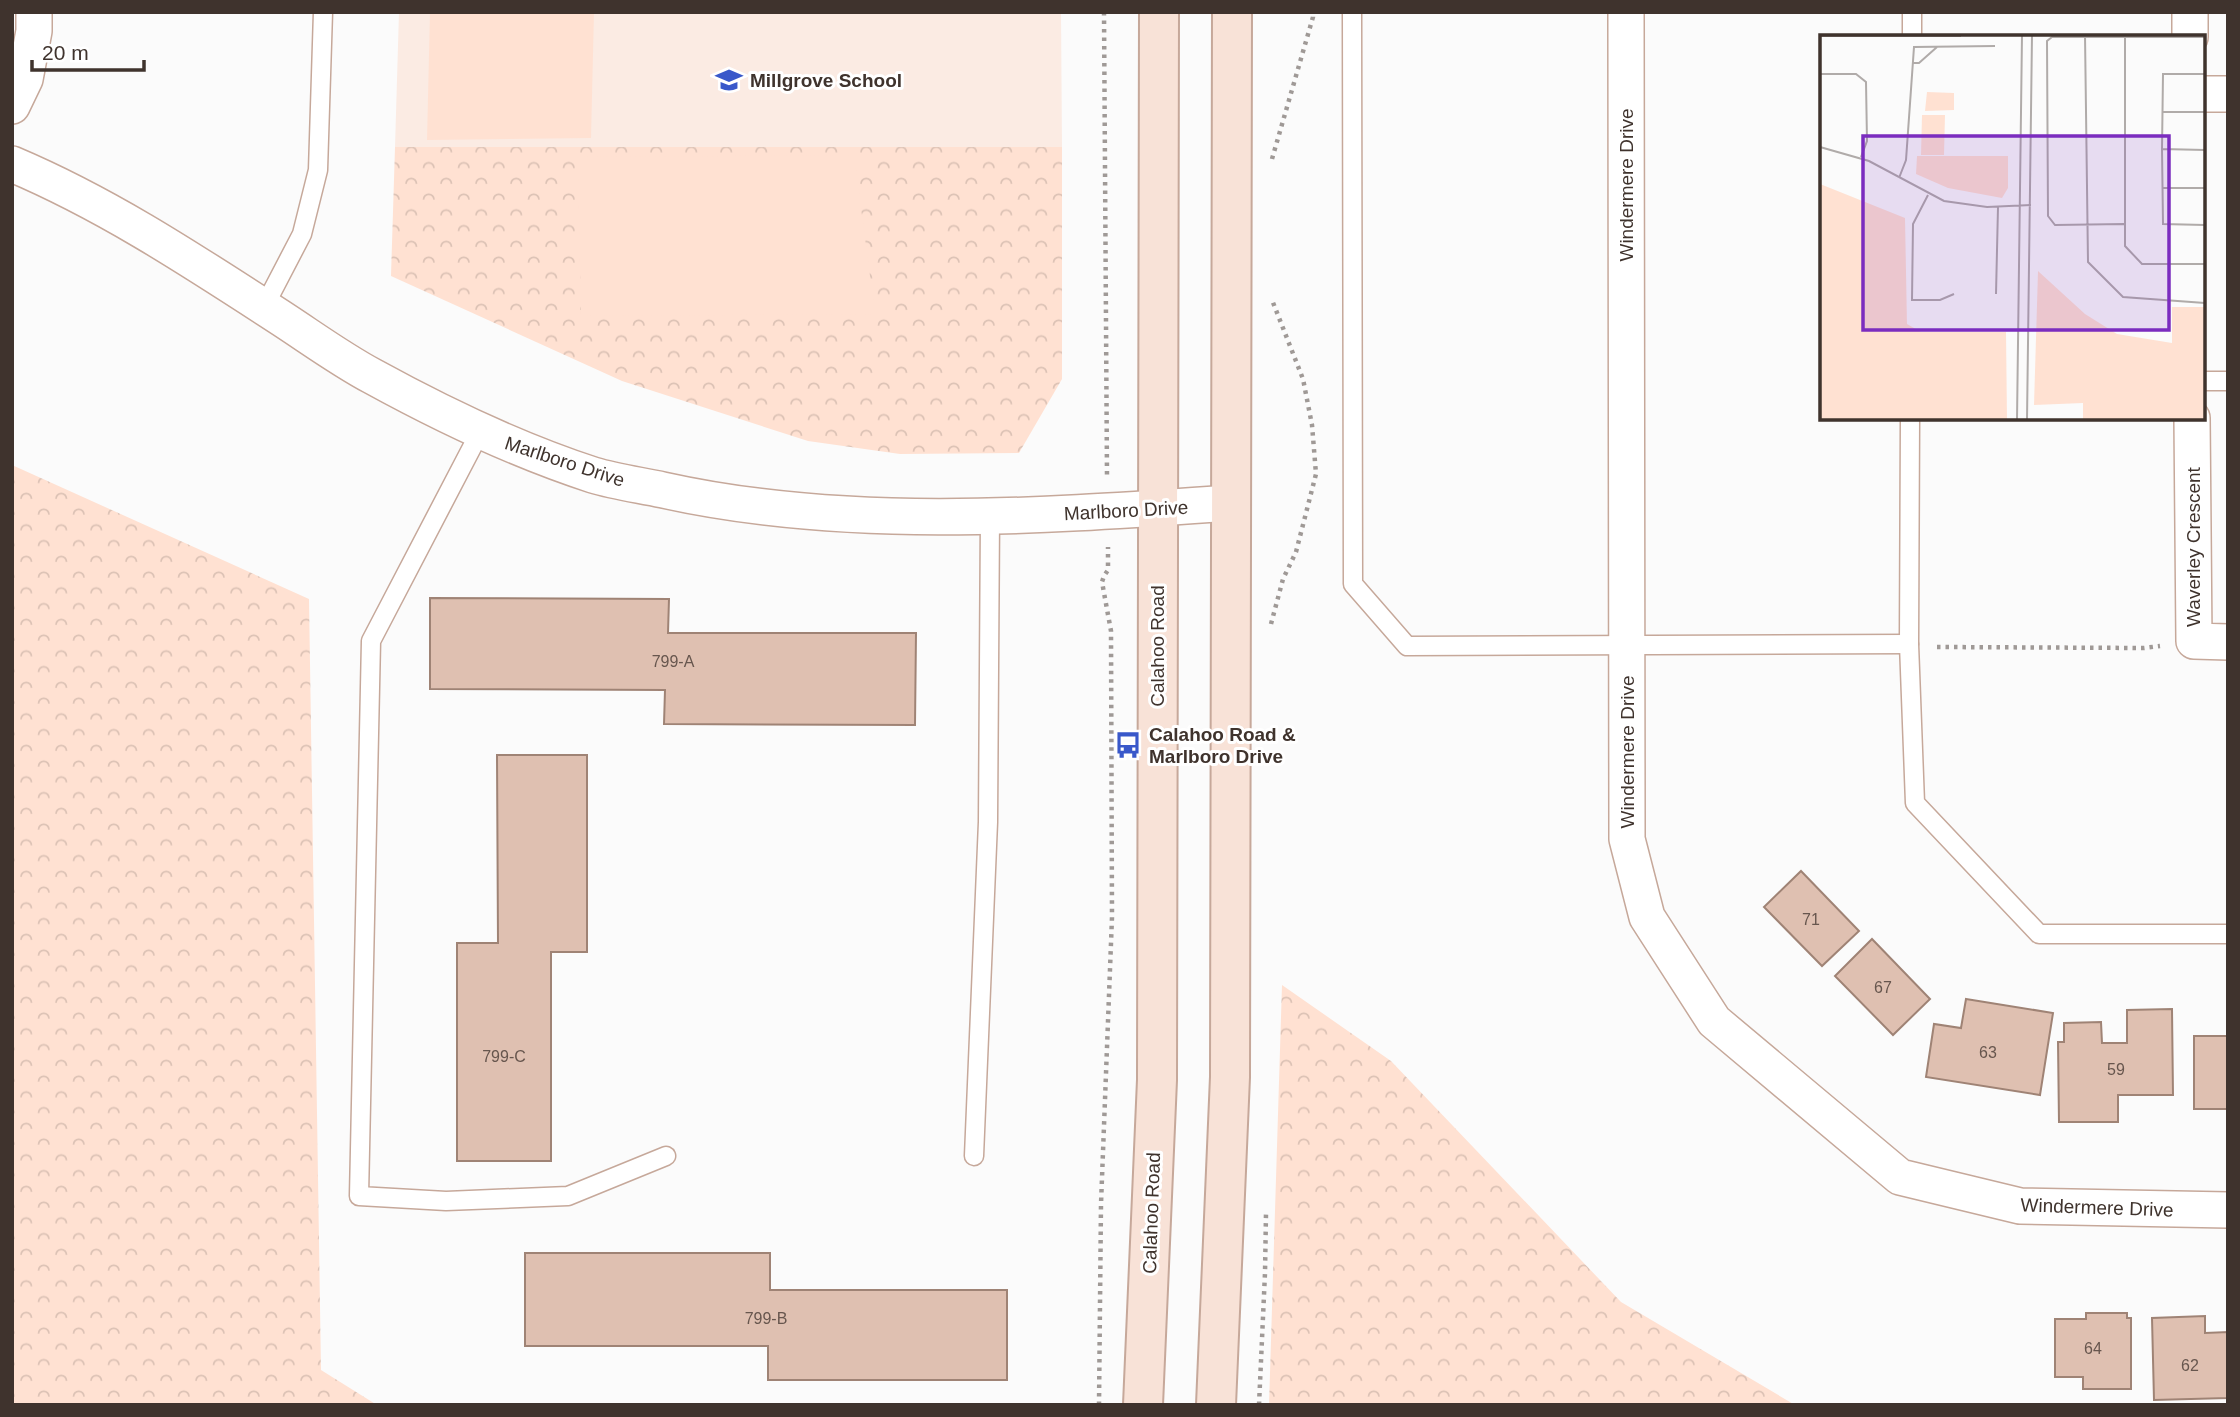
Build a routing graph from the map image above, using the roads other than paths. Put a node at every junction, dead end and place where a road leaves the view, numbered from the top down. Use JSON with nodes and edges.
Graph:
{"nodes":[{"id":1,"x":34,"y":12,"type":"edge"},
{"id":2,"x":323,"y":12,"type":"edge"},
{"id":3,"x":1159,"y":12,"type":"edge"},
{"id":4,"x":1232,"y":12,"type":"edge"},
{"id":5,"x":1352,"y":12,"type":"edge"},
{"id":6,"x":1626,"y":12,"type":"edge"},
{"id":7,"x":1912,"y":12,"type":"edge"},
{"id":8,"x":2190,"y":12,"type":"edge"},
{"id":9,"x":1912,"y":35,"type":"edge"},
{"id":10,"x":2190,"y":35,"type":"edge"},
{"id":11,"x":2205,"y":94,"type":"edge"},
{"id":12,"x":2228,"y":94,"type":"edge"},
{"id":13,"x":12,"y":106,"type":"edge"},
{"id":14,"x":12,"y":164,"type":"edge"},
{"id":15,"x":264,"y":307,"type":"junction"},
{"id":16,"x":2205,"y":381,"type":"edge"},
{"id":17,"x":2228,"y":381,"type":"edge"},
{"id":18,"x":1910,"y":420,"type":"edge"},
{"id":19,"x":2192,"y":420,"type":"edge"},
{"id":20,"x":480,"y":432,"type":"junction"},
{"id":21,"x":1230,"y":503,"type":"junction"},
{"id":22,"x":1158,"y":509,"type":"junction"},
{"id":23,"x":990,"y":515,"type":"junction"},
{"id":24,"x":2211,"y":642,"type":"edge"},
{"id":25,"x":1909,"y":644,"type":"junction"},
{"id":26,"x":1627,"y":646,"type":"junction"},
{"id":27,"x":2228,"y":934,"type":"edge"},
{"id":28,"x":666,"y":1156,"type":"dead end"},
{"id":29,"x":974,"y":1156,"type":"dead end"},
{"id":30,"x":2228,"y":1210,"type":"edge"},
{"id":31,"x":1143,"y":1405,"type":"edge"},
{"id":32,"x":1216,"y":1405,"type":"edge"}],
"edges":[{"from":1,"to":13,"type":"street"},
{"from":2,"to":15,"type":"lane"},
{"from":3,"to":22,"type":"main road","name":"Calahoo Road"},
{"from":4,"to":21,"type":"main road"},
{"from":5,"to":26,"type":"lane"},
{"from":6,"to":26,"type":"street","name":"Windermere Drive"},
{"from":7,"to":9,"type":"lane"},
{"from":8,"to":10,"type":"street"},
{"from":11,"to":12,"type":"street"},
{"from":14,"to":15,"type":"street","name":"Marlboro Drive"},
{"from":15,"to":20,"type":"street","name":"Marlboro Drive"},
{"from":16,"to":17,"type":"lane"},
{"from":18,"to":25,"type":"lane"},
{"from":19,"to":24,"type":"street","name":"Waverley Crescent"},
{"from":20,"to":23,"type":"street","name":"Marlboro Drive"},
{"from":20,"to":28,"type":"lane"},
{"from":21,"to":22,"type":"street","name":"Marlboro Drive"},
{"from":21,"to":32,"type":"main road"},
{"from":22,"to":23,"type":"street","name":"Marlboro Drive"},
{"from":22,"to":31,"type":"main road","name":"Calahoo Road"},
{"from":23,"to":29,"type":"lane"},
{"from":25,"to":26,"type":"lane"},
{"from":25,"to":27,"type":"lane"},
{"from":26,"to":30,"type":"street","name":"Windermere Drive"}]}
